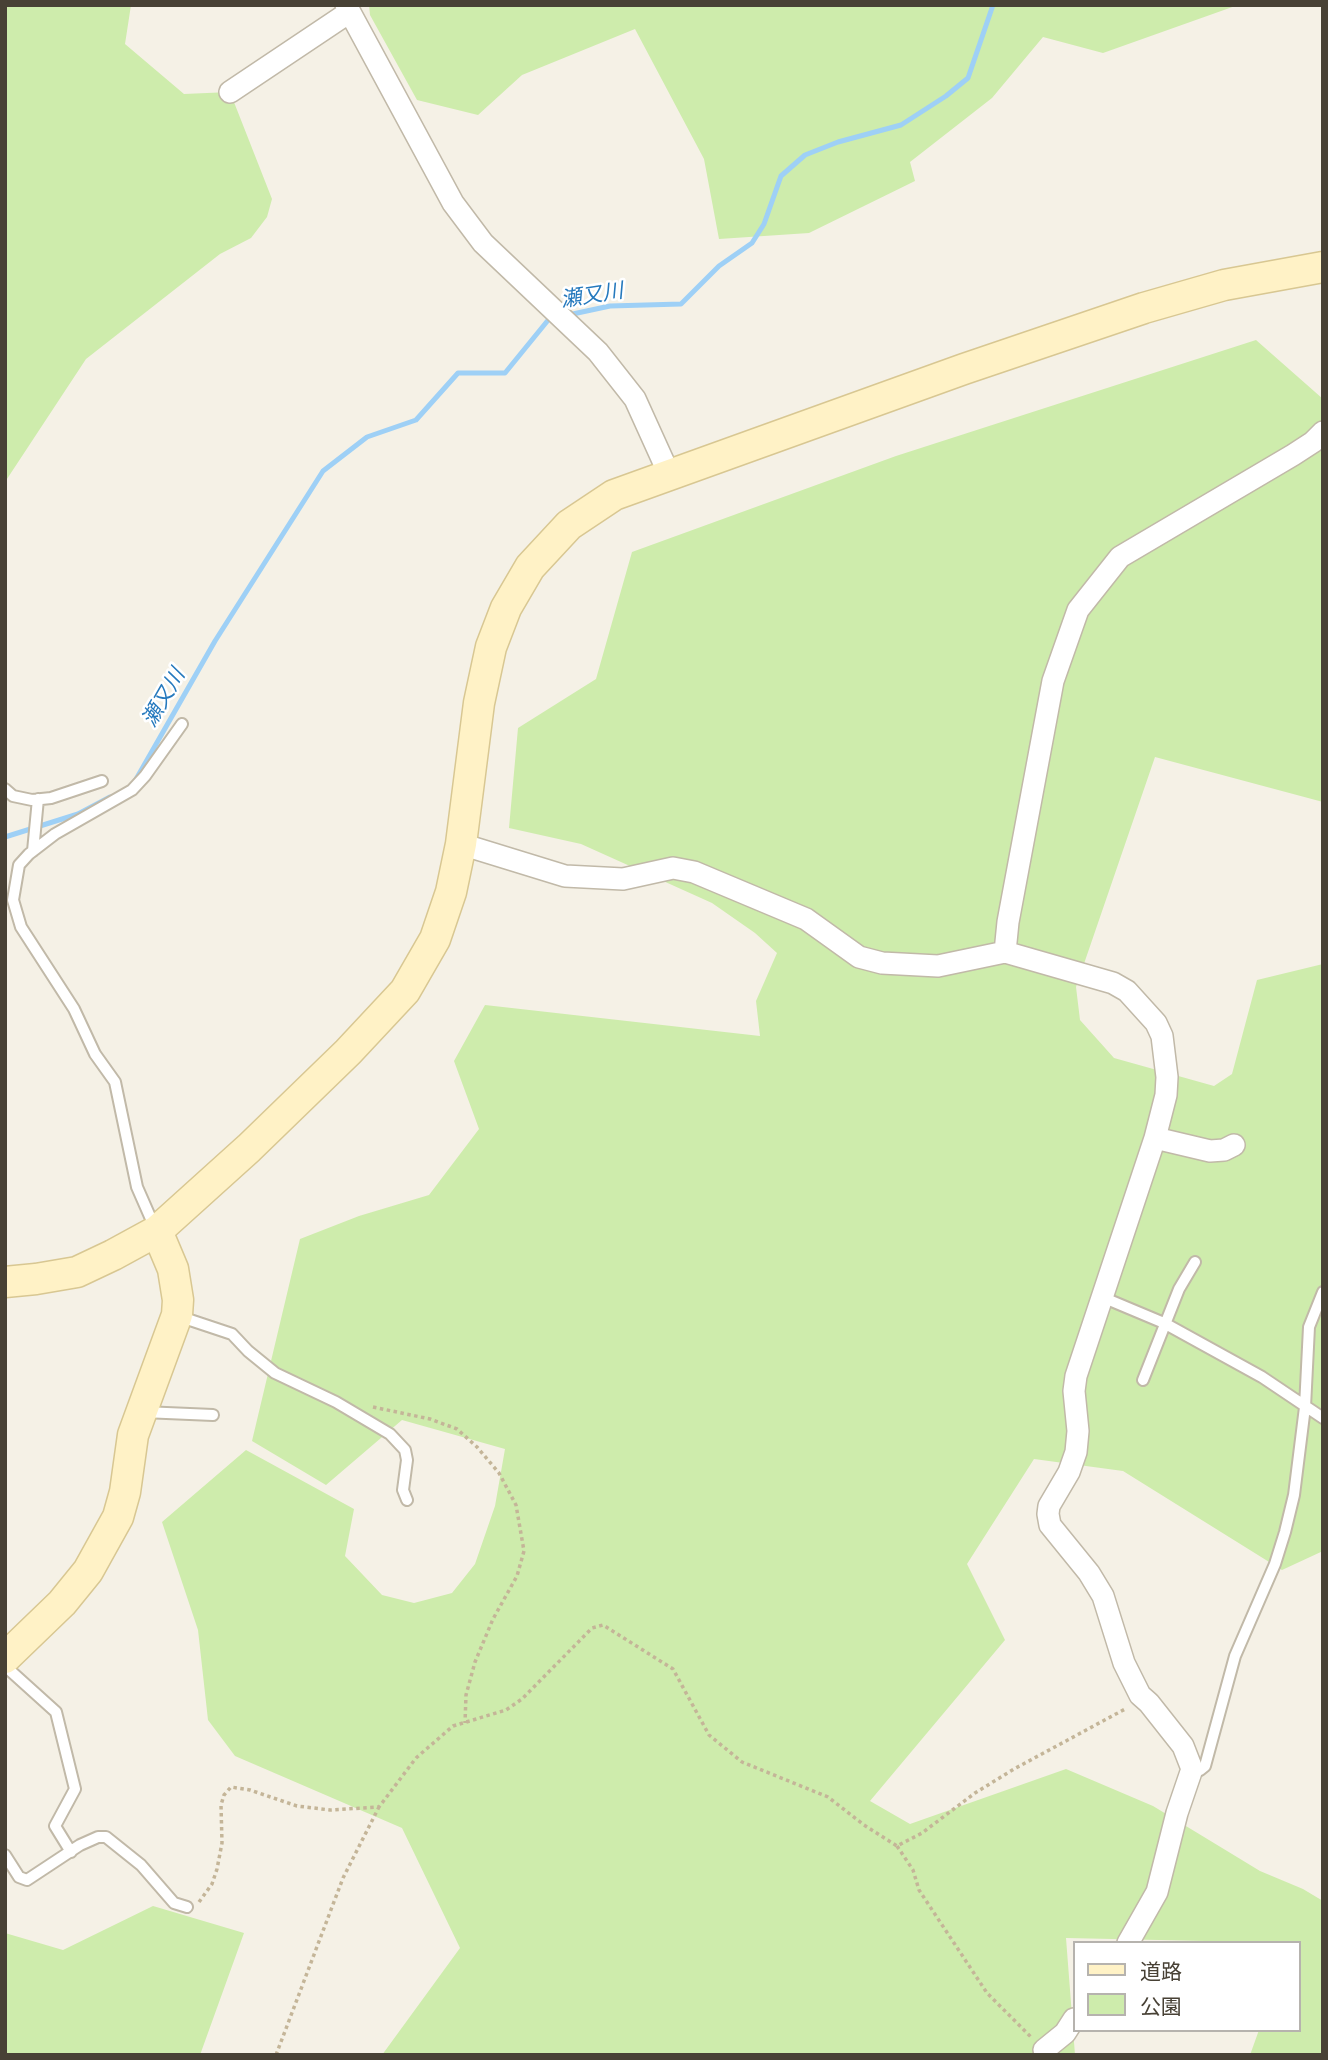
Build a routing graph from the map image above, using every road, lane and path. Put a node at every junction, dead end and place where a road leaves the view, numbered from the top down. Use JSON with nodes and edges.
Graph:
{"nodes":[{"id":1,"x":347,"y":9,"type":"edge"},
{"id":2,"x":230,"y":92,"type":"dead end"},
{"id":3,"x":1323,"y":267,"type":"edge"},
{"id":4,"x":1323,"y":432,"type":"edge"},
{"id":5,"x":669,"y":474,"type":"junction"},
{"id":6,"x":182,"y":724,"type":"dead end"},
{"id":7,"x":102,"y":781,"type":"dead end"},
{"id":8,"x":5,"y":789,"type":"edge"},
{"id":9,"x":38,"y":799,"type":"junction"},
{"id":10,"x":461,"y":844,"type":"junction"},
{"id":11,"x":33,"y":851,"type":"junction"},
{"id":12,"x":1005,"y":952,"type":"junction"},
{"id":13,"x":1155,"y":1138,"type":"junction"},
{"id":14,"x":1234,"y":1144,"type":"dead end"},
{"id":15,"x":157,"y":1231,"type":"junction"},
{"id":16,"x":1195,"y":1262,"type":"dead end"},
{"id":17,"x":5,"y":1282,"type":"edge"},
{"id":18,"x":1323,"y":1293,"type":"edge"},
{"id":19,"x":1102,"y":1297,"type":"junction"},
{"id":20,"x":177,"y":1315,"type":"junction"},
{"id":21,"x":1164,"y":1323,"type":"junction"},
{"id":22,"x":1143,"y":1380,"type":"dead end"},
{"id":23,"x":365,"y":1405,"type":"dead end"},
{"id":24,"x":1305,"y":1407,"type":"junction"},
{"id":25,"x":142,"y":1412,"type":"junction"},
{"id":26,"x":213,"y":1415,"type":"dead end"},
{"id":27,"x":1323,"y":1418,"type":"edge"},
{"id":28,"x":407,"y":1500,"type":"dead end"},
{"id":29,"x":5,"y":1658,"type":"edge"},
{"id":30,"x":5,"y":1666,"type":"edge"},
{"id":31,"x":1144,"y":1699,"type":"junction"},
{"id":32,"x":465,"y":1723,"type":"junction"},
{"id":33,"x":1192,"y":1769,"type":"junction"},
{"id":34,"x":379,"y":1807,"type":"junction"},
{"id":35,"x":897,"y":1846,"type":"junction"},
{"id":36,"x":71,"y":1852,"type":"junction"},
{"id":37,"x":5,"y":1855,"type":"edge"},
{"id":38,"x":187,"y":1907,"type":"joint"},
{"id":39,"x":1129,"y":1941,"type":"edge"},
{"id":40,"x":1072,"y":2022,"type":"edge"},
{"id":41,"x":1044,"y":2050,"type":"joint"},
{"id":42,"x":276,"y":2055,"type":"edge"}],
"edges":[{"from":1,"to":2,"type":"street"},
{"from":1,"to":5,"type":"street"},
{"from":3,"to":5,"type":"street"},
{"from":4,"to":12,"type":"street"},
{"from":5,"to":10,"type":"street"},
{"from":6,"to":11,"type":"lane"},
{"from":7,"to":9,"type":"lane"},
{"from":8,"to":9,"type":"lane"},
{"from":9,"to":11,"type":"lane"},
{"from":10,"to":12,"type":"street"},
{"from":10,"to":15,"type":"street"},
{"from":11,"to":15,"type":"lane"},
{"from":12,"to":13,"type":"street"},
{"from":13,"to":14,"type":"street"},
{"from":13,"to":19,"type":"street"},
{"from":15,"to":17,"type":"street"},
{"from":15,"to":20,"type":"street"},
{"from":16,"to":21,"type":"lane"},
{"from":18,"to":24,"type":"lane"},
{"from":19,"to":21,"type":"lane"},
{"from":19,"to":31,"type":"street"},
{"from":20,"to":25,"type":"street"},
{"from":20,"to":28,"type":"lane"},
{"from":21,"to":22,"type":"lane"},
{"from":21,"to":24,"type":"lane"},
{"from":23,"to":32,"type":"path"},
{"from":24,"to":27,"type":"lane"},
{"from":24,"to":33,"type":"lane"},
{"from":25,"to":26,"type":"lane"},
{"from":25,"to":29,"type":"street"},
{"from":30,"to":36,"type":"lane"},
{"from":31,"to":33,"type":"street"},
{"from":31,"to":35,"type":"path"},
{"from":32,"to":34,"type":"path"},
{"from":32,"to":35,"type":"path"},
{"from":33,"to":39,"type":"street"},
{"from":34,"to":38,"type":"path"},
{"from":34,"to":42,"type":"path"},
{"from":35,"to":41,"type":"path"},
{"from":36,"to":37,"type":"lane"},
{"from":36,"to":38,"type":"lane"},
{"from":40,"to":41,"type":"street"}]}
